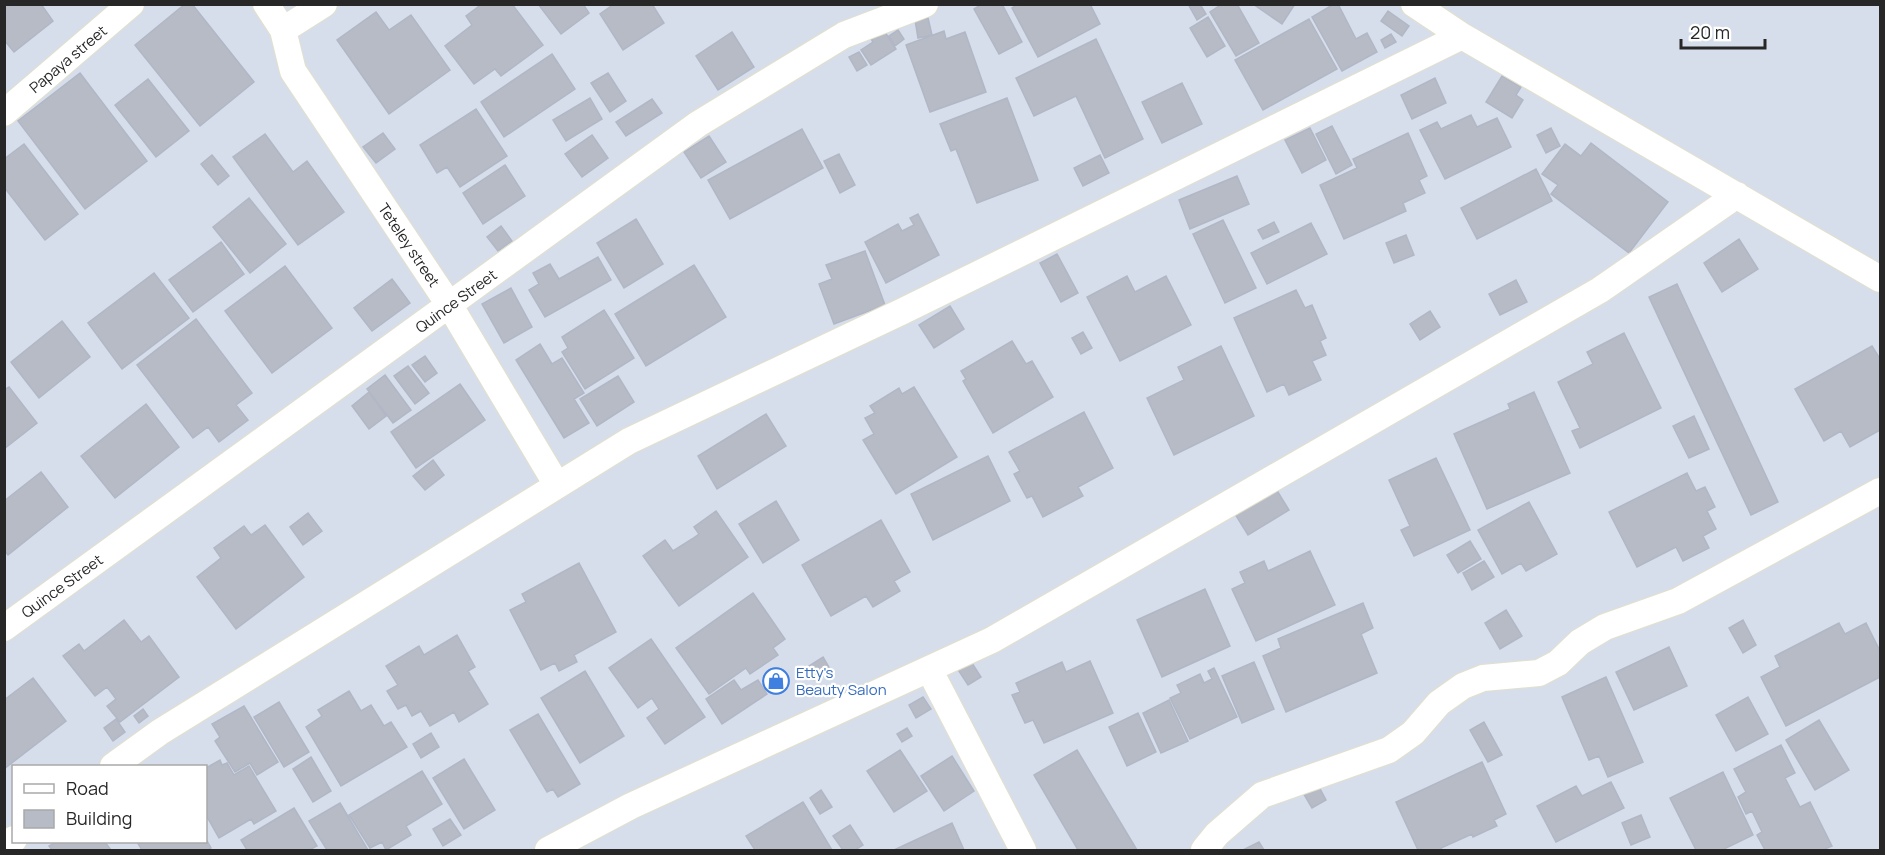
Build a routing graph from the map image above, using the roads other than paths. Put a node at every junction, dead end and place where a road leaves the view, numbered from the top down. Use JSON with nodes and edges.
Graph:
{"nodes":[{"id":1,"x":131,"y":4,"type":"edge"},
{"id":2,"x":266,"y":4,"type":"edge"},
{"id":3,"x":324,"y":4,"type":"edge"},
{"id":4,"x":925,"y":4,"type":"edge"},
{"id":5,"x":1414,"y":4,"type":"edge"},
{"id":6,"x":283,"y":30,"type":"junction"},
{"id":7,"x":1462,"y":36,"type":"junction"},
{"id":8,"x":4,"y":113,"type":"edge"},
{"id":9,"x":1737,"y":195,"type":"junction"},
{"id":10,"x":1881,"y":279,"type":"edge"},
{"id":11,"x":450,"y":306,"type":"junction"},
{"id":12,"x":557,"y":485,"type":"junction"},
{"id":13,"x":1881,"y":491,"type":"edge"},
{"id":14,"x":4,"y":628,"type":"edge"},
{"id":15,"x":930,"y":670,"type":"junction"},
{"id":16,"x":114,"y":765,"type":"edge"},
{"id":17,"x":548,"y":850,"type":"edge"},
{"id":18,"x":1023,"y":850,"type":"edge"},
{"id":19,"x":1204,"y":850,"type":"edge"}],
"edges":[{"from":1,"to":8,"type":"street","name":"Papaya street"},
{"from":2,"to":6,"type":"street","name":"Teteley street"},
{"from":3,"to":6,"type":"street"},
{"from":4,"to":11,"type":"street","name":"Quince Street"},
{"from":5,"to":7,"type":"street"},
{"from":6,"to":11,"type":"street","name":"Teteley street"},
{"from":7,"to":9,"type":"street"},
{"from":7,"to":12,"type":"street"},
{"from":9,"to":10,"type":"street"},
{"from":9,"to":15,"type":"street"},
{"from":11,"to":12,"type":"street","name":"Teteley street"},
{"from":11,"to":14,"type":"street","name":"Quince Street"},
{"from":12,"to":16,"type":"street"},
{"from":13,"to":19,"type":"street"},
{"from":15,"to":17,"type":"street"},
{"from":15,"to":18,"type":"street"}]}
